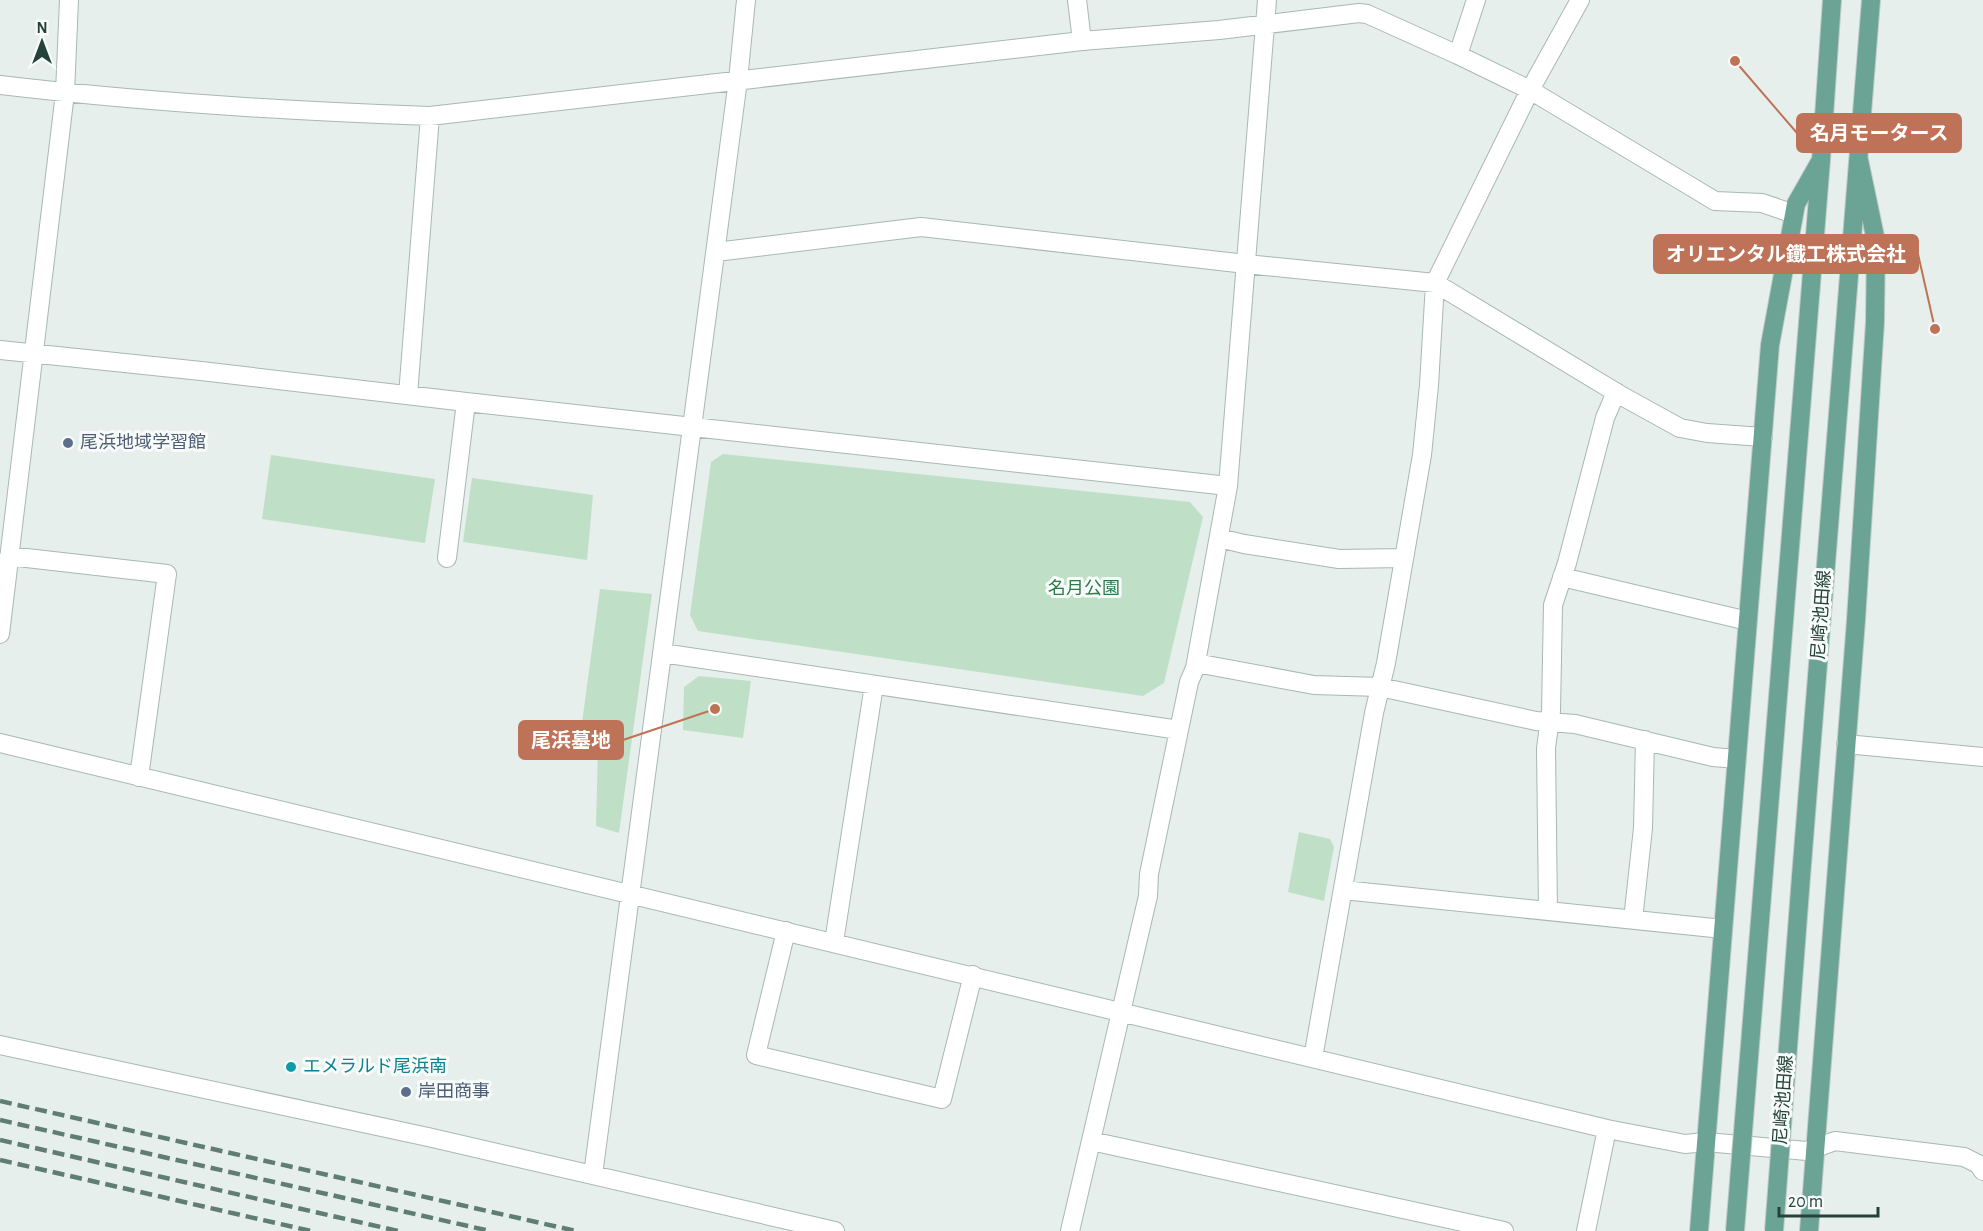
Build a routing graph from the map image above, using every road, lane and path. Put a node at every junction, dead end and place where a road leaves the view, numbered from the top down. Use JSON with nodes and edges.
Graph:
{"nodes":[{"id":1,"x":69,"y":0,"type":"edge"},
{"id":2,"x":746,"y":0,"type":"edge"},
{"id":3,"x":1077,"y":0,"type":"edge"},
{"id":4,"x":1267,"y":0,"type":"edge"},
{"id":5,"x":1476,"y":0,"type":"edge"},
{"id":6,"x":1580,"y":0,"type":"edge"},
{"id":7,"x":1832,"y":0,"type":"edge"},
{"id":8,"x":1871,"y":0,"type":"edge"},
{"id":9,"x":1265,"y":24,"type":"junction"},
{"id":10,"x":1082,"y":42,"type":"junction"},
{"id":11,"x":1458,"y":55,"type":"junction"},
{"id":12,"x":738,"y":80,"type":"junction"},
{"id":13,"x":0,"y":85,"type":"edge"},
{"id":14,"x":1530,"y":90,"type":"junction"},
{"id":15,"x":65,"y":93,"type":"junction"},
{"id":16,"x":430,"y":116,"type":"junction"},
{"id":17,"x":1821,"y":160,"type":"junction"},
{"id":18,"x":1859,"y":160,"type":"junction"},
{"id":19,"x":1794,"y":214,"type":"junction"},
{"id":20,"x":716,"y":252,"type":"junction"},
{"id":21,"x":1246,"y":264,"type":"junction"},
{"id":22,"x":1435,"y":283,"type":"junction"},
{"id":23,"x":0,"y":350,"type":"edge"},
{"id":24,"x":33,"y":354,"type":"junction"},
{"id":25,"x":1616,"y":392,"type":"junction"},
{"id":26,"x":408,"y":395,"type":"junction"},
{"id":27,"x":466,"y":402,"type":"junction"},
{"id":28,"x":693,"y":426,"type":"junction"},
{"id":29,"x":1763,"y":437,"type":"junction"},
{"id":30,"x":1228,"y":486,"type":"junction"},
{"id":31,"x":1220,"y":538,"type":"junction"},
{"id":32,"x":9,"y":556,"type":"junction"},
{"id":33,"x":447,"y":558,"type":"dead end"},
{"id":34,"x":1404,"y":558,"type":"junction"},
{"id":35,"x":1562,"y":577,"type":"junction"},
{"id":36,"x":1748,"y":621,"type":"junction"},
{"id":37,"x":0,"y":634,"type":"edge"},
{"id":38,"x":662,"y":653,"type":"junction"},
{"id":39,"x":1196,"y":663,"type":"junction"},
{"id":40,"x":874,"y":685,"type":"junction"},
{"id":41,"x":1380,"y":687,"type":"junction"},
{"id":42,"x":1550,"y":722,"type":"junction"},
{"id":43,"x":1179,"y":730,"type":"junction"},
{"id":44,"x":1645,"y":740,"type":"junction"},
{"id":45,"x":0,"y":743,"type":"edge"},
{"id":46,"x":1846,"y":744,"type":"junction"},
{"id":47,"x":1983,"y":757,"type":"edge"},
{"id":48,"x":1737,"y":759,"type":"junction"},
{"id":49,"x":139,"y":777,"type":"junction"},
{"id":50,"x":1343,"y":890,"type":"junction"},
{"id":51,"x":630,"y":893,"type":"junction"},
{"id":52,"x":1548,"y":911,"type":"junction"},
{"id":53,"x":1633,"y":920,"type":"junction"},
{"id":54,"x":1723,"y":929,"type":"junction"},
{"id":55,"x":786,"y":931,"type":"junction"},
{"id":56,"x":834,"y":942,"type":"junction"},
{"id":57,"x":973,"y":975,"type":"junction"},
{"id":58,"x":1122,"y":1011,"type":"junction"},
{"id":59,"x":0,"y":1046,"type":"edge"},
{"id":60,"x":1313,"y":1058,"type":"junction"},
{"id":61,"x":1607,"y":1129,"type":"junction"},
{"id":62,"x":1091,"y":1141,"type":"junction"},
{"id":63,"x":1706,"y":1142,"type":"junction"},
{"id":64,"x":1815,"y":1149,"type":"junction"},
{"id":65,"x":1983,"y":1171,"type":"edge"},
{"id":66,"x":593,"y":1175,"type":"junction"},
{"id":67,"x":835,"y":1231,"type":"edge"},
{"id":68,"x":1070,"y":1231,"type":"edge"},
{"id":69,"x":1504,"y":1231,"type":"edge"},
{"id":70,"x":1586,"y":1231,"type":"edge"},
{"id":71,"x":1699,"y":1231,"type":"edge"},
{"id":72,"x":1736,"y":1231,"type":"edge"},
{"id":73,"x":1774,"y":1231,"type":"edge"},
{"id":74,"x":1809,"y":1231,"type":"edge"}],
"edges":[{"from":1,"to":15,"type":"street"},
{"from":2,"to":12,"type":"street"},
{"from":3,"to":10,"type":"street"},
{"from":4,"to":9,"type":"street"},
{"from":5,"to":11,"type":"street"},
{"from":6,"to":14,"type":"street"},
{"from":7,"to":17,"type":"main road","name":"尼崎池田線"},
{"from":8,"to":18,"type":"main road","name":"尼崎池田線"},
{"from":9,"to":10,"type":"street"},
{"from":9,"to":11,"type":"street"},
{"from":9,"to":21,"type":"street"},
{"from":10,"to":12,"type":"street"},
{"from":11,"to":14,"type":"street"},
{"from":12,"to":16,"type":"street"},
{"from":12,"to":20,"type":"street"},
{"from":13,"to":15,"type":"street"},
{"from":14,"to":19,"type":"street"},
{"from":14,"to":22,"type":"street"},
{"from":15,"to":16,"type":"street"},
{"from":15,"to":24,"type":"street"},
{"from":16,"to":26,"type":"street"},
{"from":17,"to":19,"type":"main road"},
{"from":17,"to":72,"type":"main road","name":"尼崎池田線","bridge":true},
{"from":18,"to":46,"type":"main road"},
{"from":18,"to":73,"type":"main road","name":"尼崎池田線","bridge":true},
{"from":19,"to":29,"type":"main road"},
{"from":20,"to":21,"type":"street"},
{"from":20,"to":28,"type":"street"},
{"from":21,"to":22,"type":"street"},
{"from":21,"to":30,"type":"street"},
{"from":22,"to":25,"type":"street"},
{"from":22,"to":34,"type":"street"},
{"from":23,"to":24,"type":"street"},
{"from":24,"to":26,"type":"street"},
{"from":24,"to":32,"type":"street"},
{"from":25,"to":29,"type":"street"},
{"from":25,"to":35,"type":"street"},
{"from":26,"to":27,"type":"street"},
{"from":27,"to":28,"type":"street"},
{"from":27,"to":33,"type":"street"},
{"from":28,"to":30,"type":"street"},
{"from":28,"to":38,"type":"street"},
{"from":29,"to":36,"type":"main road"},
{"from":30,"to":31,"type":"street"},
{"from":31,"to":34,"type":"street"},
{"from":31,"to":39,"type":"street"},
{"from":32,"to":37,"type":"street"},
{"from":32,"to":49,"type":"street"},
{"from":34,"to":41,"type":"street"},
{"from":35,"to":36,"type":"street"},
{"from":35,"to":42,"type":"street"},
{"from":36,"to":48,"type":"main road"},
{"from":38,"to":40,"type":"street"},
{"from":38,"to":51,"type":"street"},
{"from":39,"to":41,"type":"street"},
{"from":39,"to":43,"type":"street"},
{"from":40,"to":43,"type":"street"},
{"from":40,"to":56,"type":"street"},
{"from":41,"to":42,"type":"street"},
{"from":41,"to":50,"type":"street"},
{"from":42,"to":44,"type":"street"},
{"from":42,"to":52,"type":"street"},
{"from":43,"to":58,"type":"street"},
{"from":44,"to":48,"type":"street"},
{"from":44,"to":53,"type":"street"},
{"from":45,"to":49,"type":"street"},
{"from":46,"to":47,"type":"street"},
{"from":46,"to":64,"type":"main road"},
{"from":48,"to":54,"type":"main road"},
{"from":49,"to":51,"type":"street"},
{"from":50,"to":52,"type":"street"},
{"from":50,"to":60,"type":"street"},
{"from":51,"to":55,"type":"street"},
{"from":51,"to":66,"type":"street"},
{"from":52,"to":53,"type":"street"},
{"from":53,"to":54,"type":"street"},
{"from":54,"to":63,"type":"main road"},
{"from":55,"to":56,"type":"street"},
{"from":55,"to":57,"type":"street"},
{"from":56,"to":57,"type":"street"},
{"from":57,"to":58,"type":"street"},
{"from":58,"to":60,"type":"street"},
{"from":58,"to":62,"type":"street"},
{"from":59,"to":66,"type":"street"},
{"from":60,"to":61,"type":"street"},
{"from":61,"to":63,"type":"street"},
{"from":61,"to":70,"type":"street"},
{"from":62,"to":68,"type":"street"},
{"from":62,"to":69,"type":"street"},
{"from":63,"to":64,"type":"street"},
{"from":63,"to":71,"type":"main road"},
{"from":64,"to":65,"type":"street"},
{"from":64,"to":74,"type":"main road"},
{"from":66,"to":67,"type":"street"}]}
